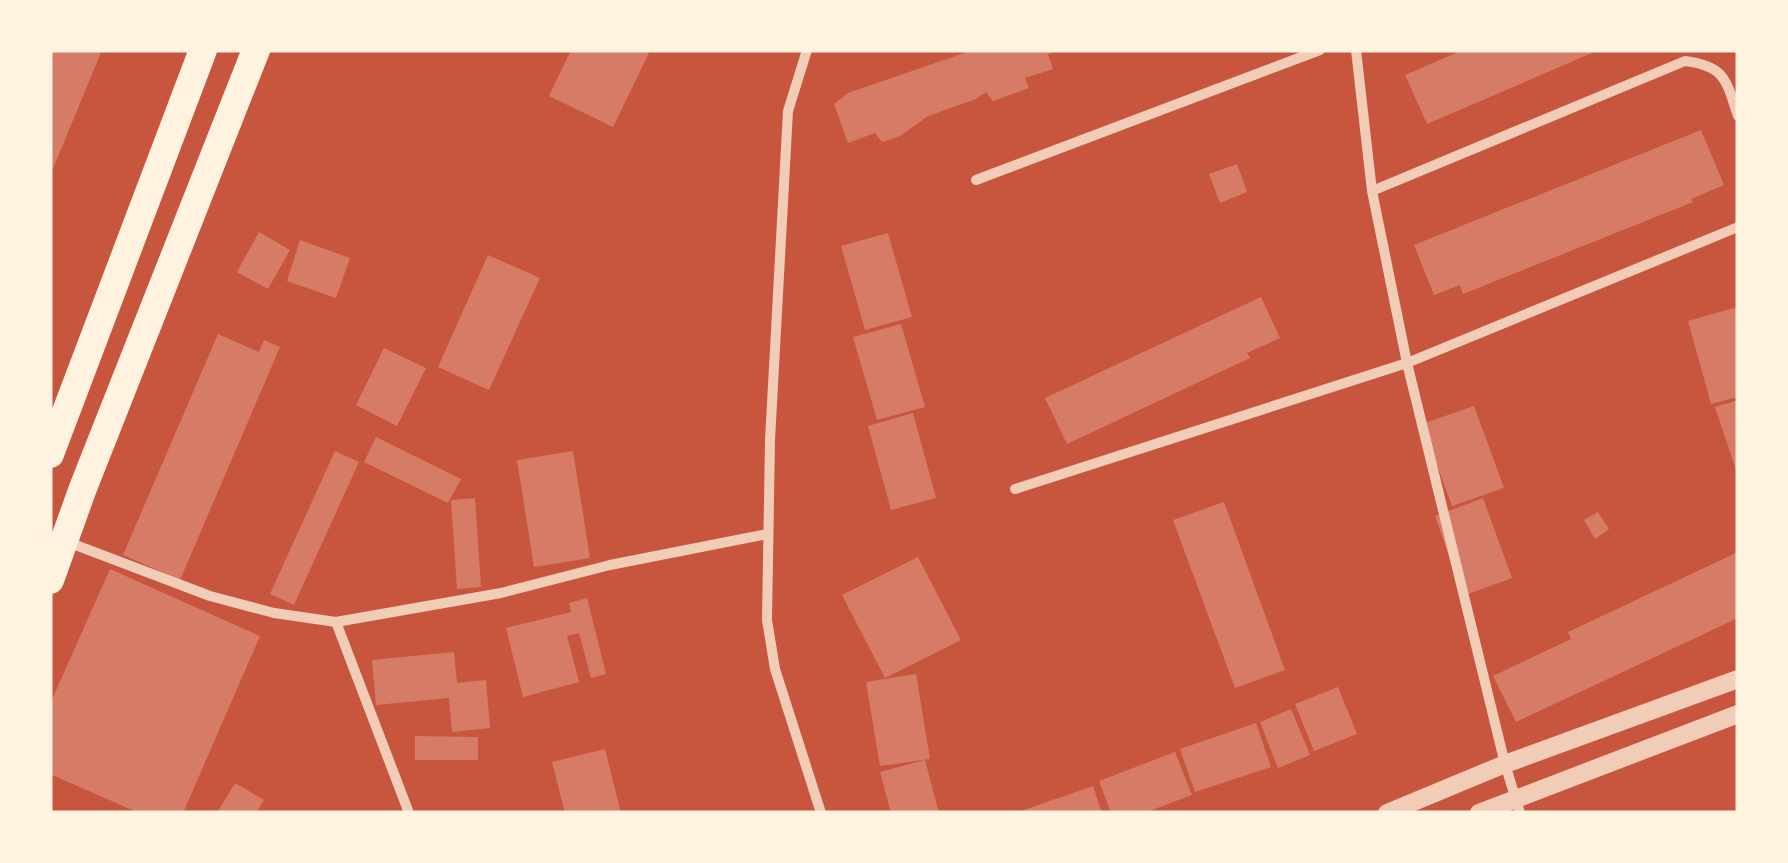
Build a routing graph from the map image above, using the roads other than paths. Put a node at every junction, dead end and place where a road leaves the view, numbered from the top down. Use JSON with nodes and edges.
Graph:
{"nodes":[{"id":1,"x":203,"y":50,"type":"edge"},
{"id":2,"x":256,"y":50,"type":"edge"},
{"id":3,"x":807,"y":50,"type":"edge"},
{"id":4,"x":1320,"y":50,"type":"edge"},
{"id":5,"x":1356,"y":50,"type":"edge"},
{"id":6,"x":1738,"y":116,"type":"edge"},
{"id":7,"x":976,"y":180,"type":"dead end"},
{"id":8,"x":1372,"y":191,"type":"junction"},
{"id":9,"x":1738,"y":228,"type":"edge"},
{"id":10,"x":1407,"y":362,"type":"junction"},
{"id":11,"x":50,"y":454,"type":"edge"},
{"id":12,"x":1014,"y":490,"type":"dead end"},
{"id":13,"x":767,"y":534,"type":"junction"},
{"id":14,"x":64,"y":540,"type":"junction"},
{"id":15,"x":50,"y":580,"type":"edge"},
{"id":16,"x":336,"y":622,"type":"junction"},
{"id":17,"x":1738,"y":679,"type":"edge"},
{"id":18,"x":1738,"y":714,"type":"edge"},
{"id":19,"x":1505,"y":764,"type":"junction"},
{"id":20,"x":1517,"y":806,"type":"edge"},
{"id":21,"x":408,"y":813,"type":"edge"},
{"id":22,"x":820,"y":813,"type":"edge"},
{"id":23,"x":1386,"y":813,"type":"edge"},
{"id":24,"x":1479,"y":813,"type":"edge"}],
"edges":[{"from":1,"to":11,"type":"highway"},
{"from":2,"to":14,"type":"highway"},
{"from":3,"to":13,"type":"street"},
{"from":4,"to":7,"type":"street"},
{"from":5,"to":8,"type":"street"},
{"from":6,"to":8,"type":"street"},
{"from":8,"to":10,"type":"street"},
{"from":9,"to":10,"type":"street"},
{"from":10,"to":12,"type":"street"},
{"from":10,"to":19,"type":"street"},
{"from":13,"to":16,"type":"street"},
{"from":13,"to":22,"type":"street"},
{"from":14,"to":15,"type":"highway"},
{"from":14,"to":16,"type":"street"},
{"from":16,"to":21,"type":"street"},
{"from":17,"to":19,"type":"street"},
{"from":18,"to":20,"type":"street"},
{"from":19,"to":20,"type":"street"},
{"from":19,"to":23,"type":"street"},
{"from":20,"to":24,"type":"street"}]}
